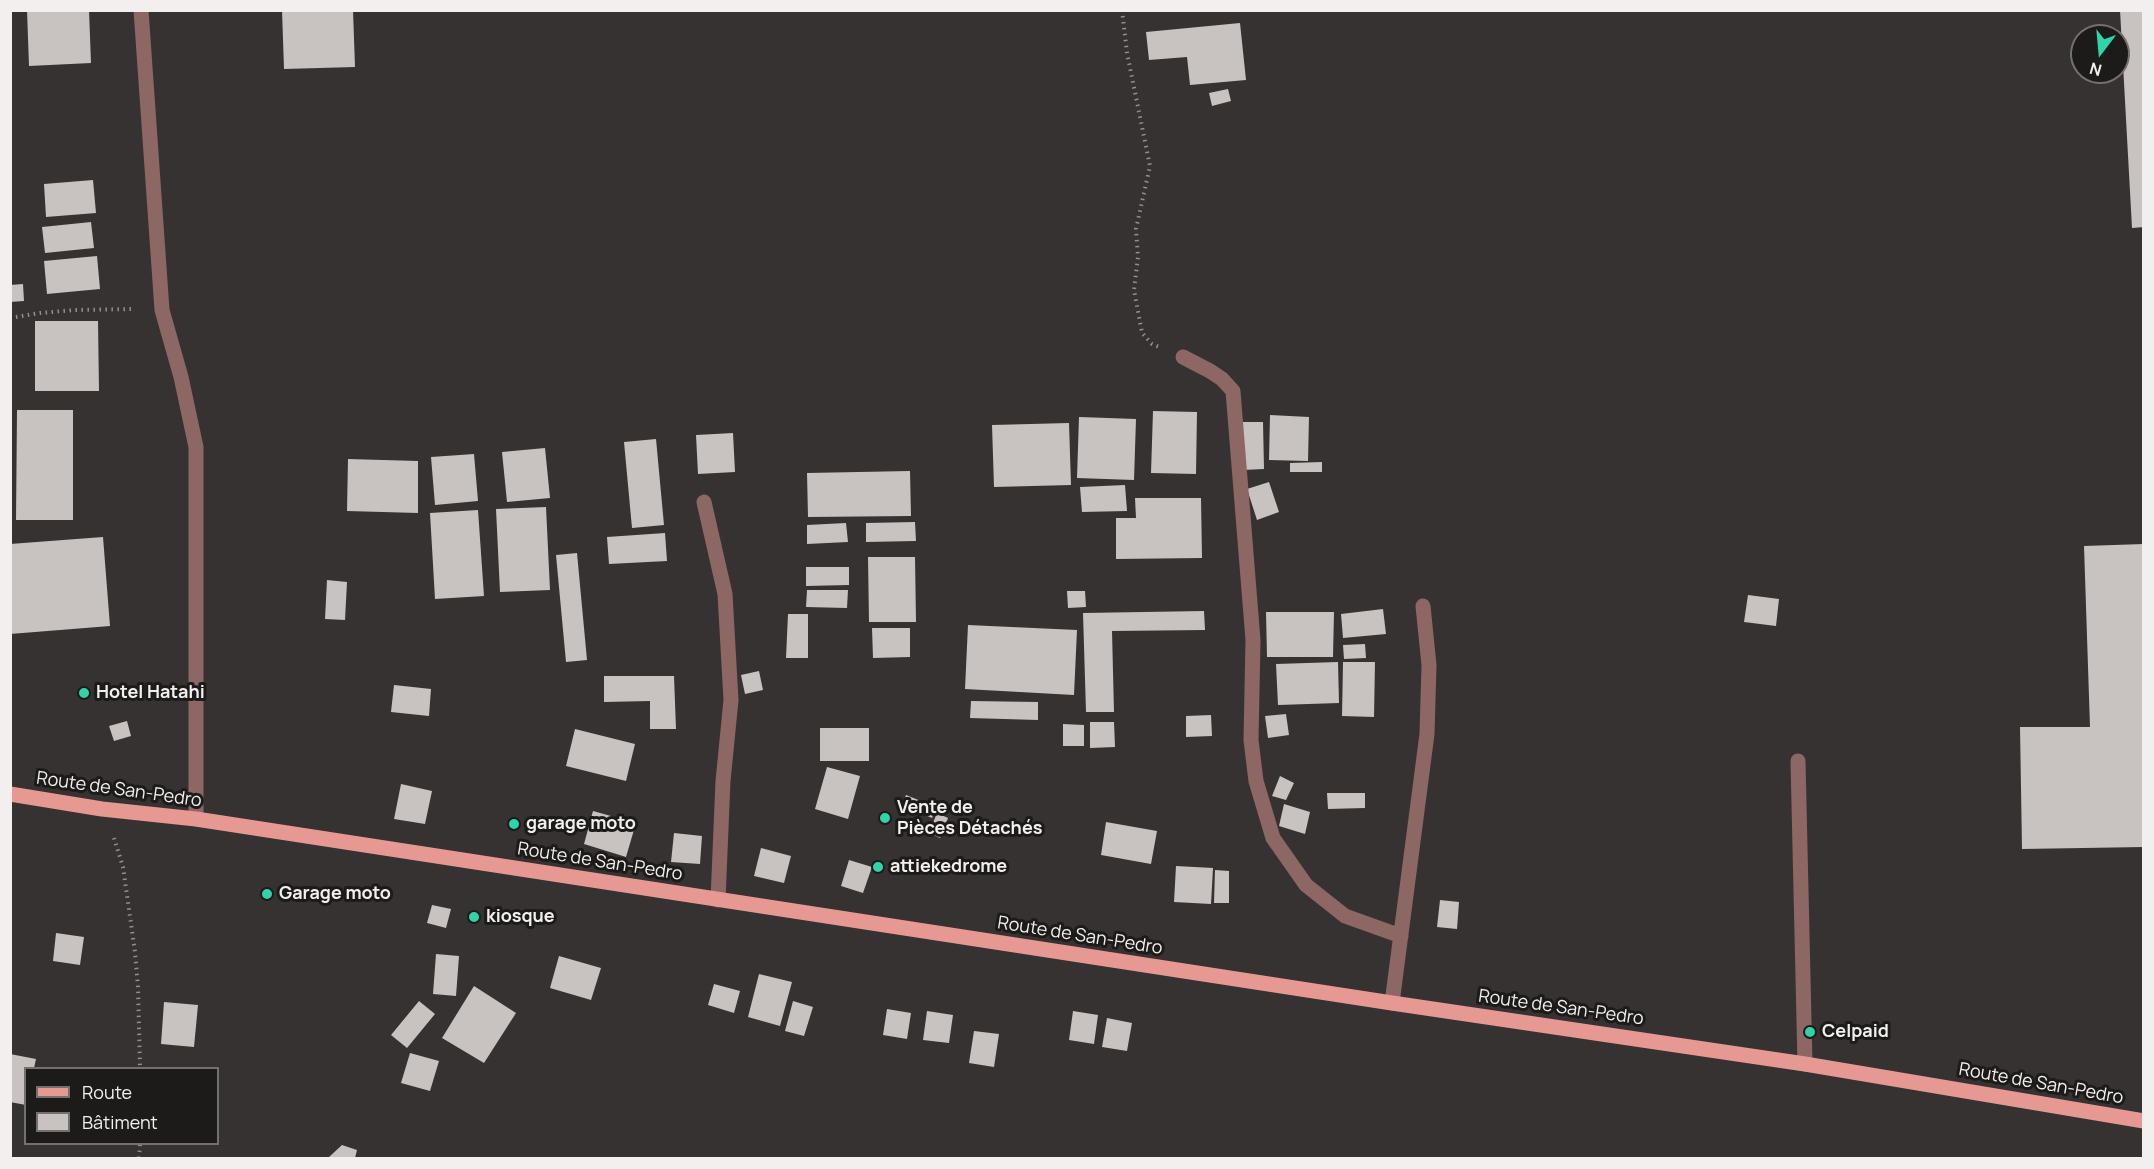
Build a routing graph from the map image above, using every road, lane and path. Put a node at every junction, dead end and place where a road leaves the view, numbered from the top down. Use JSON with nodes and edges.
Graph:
{"nodes":[{"id":1,"x":141,"y":10,"type":"edge"},
{"id":2,"x":1122,"y":10,"type":"edge"},
{"id":3,"x":162,"y":310,"type":"junction"},
{"id":4,"x":10,"y":318,"type":"edge"},
{"id":5,"x":1183,"y":357,"type":"joint"},
{"id":6,"x":704,"y":502,"type":"dead end"},
{"id":7,"x":1423,"y":606,"type":"dead end"},
{"id":8,"x":1798,"y":760,"type":"dead end"},
{"id":9,"x":10,"y":794,"type":"edge"},
{"id":10,"x":102,"y":809,"type":"junction"},
{"id":11,"x":196,"y":819,"type":"junction"},
{"id":12,"x":718,"y":900,"type":"junction"},
{"id":13,"x":1401,"y":936,"type":"junction"},
{"id":14,"x":1392,"y":1003,"type":"junction"},
{"id":15,"x":1805,"y":1064,"type":"junction"},
{"id":16,"x":140,"y":1067,"type":"edge"},
{"id":17,"x":2144,"y":1120,"type":"edge"}],
"edges":[{"from":1,"to":3,"type":"street"},
{"from":2,"to":5,"type":"path"},
{"from":3,"to":4,"type":"path"},
{"from":3,"to":11,"type":"street"},
{"from":5,"to":13,"type":"street"},
{"from":6,"to":12,"type":"street"},
{"from":7,"to":13,"type":"street"},
{"from":8,"to":15,"type":"street"},
{"from":9,"to":10,"type":"main road","name":"Route de San-Pedro"},
{"from":10,"to":11,"type":"main road","name":"Route de San-Pedro"},
{"from":10,"to":16,"type":"path"},
{"from":11,"to":12,"type":"main road","name":"Route de San-Pedro"},
{"from":12,"to":14,"type":"main road","name":"Route de San-Pedro"},
{"from":13,"to":14,"type":"street"},
{"from":14,"to":15,"type":"main road","name":"Route de San-Pedro"},
{"from":15,"to":17,"type":"main road","name":"Route de San-Pedro"}]}
